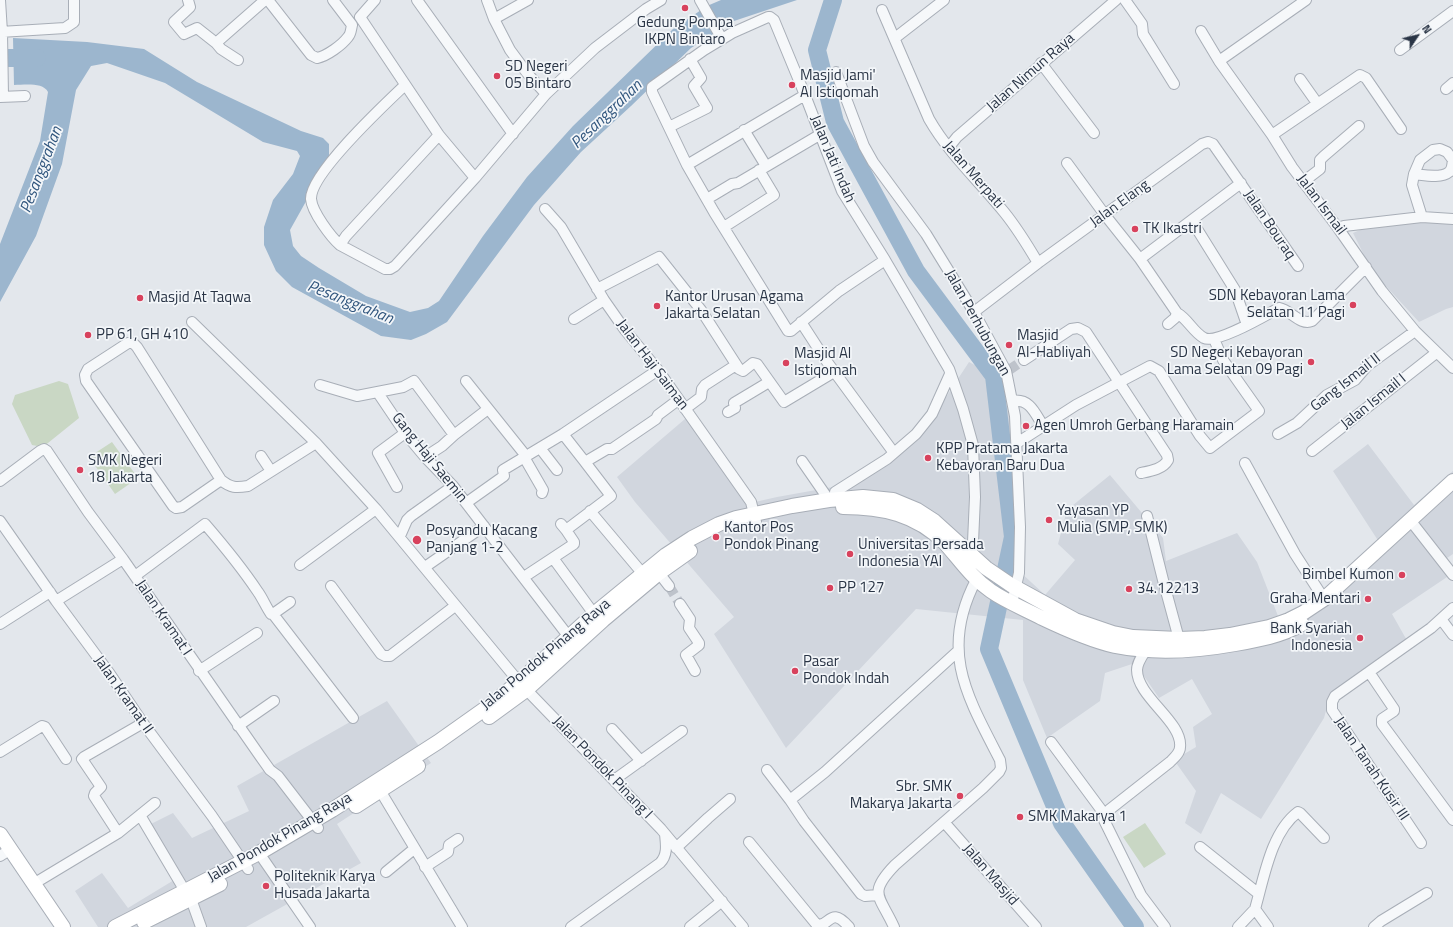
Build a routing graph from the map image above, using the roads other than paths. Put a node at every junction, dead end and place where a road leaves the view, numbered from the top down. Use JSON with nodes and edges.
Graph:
{"nodes":[{"id":1,"x":0,"y":0,"type":"edge"},
{"id":2,"x":74,"y":0,"type":"edge"},
{"id":3,"x":188,"y":0,"type":"edge"},
{"id":4,"x":267,"y":0,"type":"edge"},
{"id":5,"x":333,"y":0,"type":"edge"},
{"id":6,"x":375,"y":0,"type":"edge"},
{"id":7,"x":417,"y":0,"type":"edge"},
{"id":8,"x":487,"y":0,"type":"edge"},
{"id":9,"x":528,"y":0,"type":"edge"},
{"id":10,"x":661,"y":0,"type":"edge"},
{"id":11,"x":700,"y":0,"type":"edge"},
{"id":12,"x":944,"y":0,"type":"edge"},
{"id":13,"x":1116,"y":0,"type":"edge"},
{"id":14,"x":1125,"y":0,"type":"edge"},
{"id":15,"x":1306,"y":0,"type":"edge"},
{"id":16,"x":644,"y":4,"type":"edge"},
{"id":17,"x":882,"y":10,"type":"dead end"},
{"id":18,"x":1453,"y":11,"type":"edge"},
{"id":19,"x":494,"y":19,"type":"junction"},
{"id":20,"x":1201,"y":31,"type":"dead end"},
{"id":21,"x":2,"y":35,"type":"edge"},
{"id":22,"x":720,"y":36,"type":"junction"},
{"id":23,"x":895,"y":38,"type":"junction"},
{"id":24,"x":216,"y":43,"type":"junction"},
{"id":25,"x":1400,"y":50,"type":"dead end"},
{"id":26,"x":690,"y":59,"type":"junction"},
{"id":27,"x":238,"y":60,"type":"dead end"},
{"id":28,"x":1219,"y":61,"type":"junction"},
{"id":29,"x":1041,"y":63,"type":"junction"},
{"id":30,"x":836,"y":72,"type":"dead end"},
{"id":31,"x":1300,"y":80,"type":"dead end"},
{"id":32,"x":1174,"y":84,"type":"dead end"},
{"id":33,"x":405,"y":86,"type":"junction"},
{"id":34,"x":2,"y":93,"type":"edge"},
{"id":35,"x":546,"y":94,"type":"junction"},
{"id":36,"x":805,"y":95,"type":"junction"},
{"id":37,"x":25,"y":96,"type":"dead end"},
{"id":38,"x":1317,"y":103,"type":"junction"},
{"id":39,"x":1359,"y":126,"type":"dead end"},
{"id":40,"x":669,"y":127,"type":"junction"},
{"id":41,"x":1402,"y":128,"type":"dead end"},
{"id":42,"x":744,"y":130,"type":"junction"},
{"id":43,"x":1094,"y":133,"type":"dead end"},
{"id":44,"x":513,"y":134,"type":"junction"},
{"id":45,"x":821,"y":134,"type":"junction"},
{"id":46,"x":439,"y":135,"type":"junction"},
{"id":47,"x":1272,"y":135,"type":"junction"},
{"id":48,"x":1202,"y":144,"type":"joint"},
{"id":49,"x":949,"y":147,"type":"junction"},
{"id":50,"x":1067,"y":162,"type":"dead end"},
{"id":51,"x":687,"y":165,"type":"junction"},
{"id":52,"x":763,"y":168,"type":"junction"},
{"id":53,"x":1414,"y":174,"type":"dead end"},
{"id":54,"x":475,"y":178,"type":"junction"},
{"id":55,"x":1303,"y":182,"type":"junction"},
{"id":56,"x":1241,"y":183,"type":"junction"},
{"id":57,"x":707,"y":200,"type":"junction"},
{"id":58,"x":545,"y":209,"type":"dead end"},
{"id":59,"x":1105,"y":215,"type":"junction"},
{"id":60,"x":1422,"y":217,"type":"junction"},
{"id":61,"x":1453,"y":219,"type":"edge"},
{"id":62,"x":1192,"y":221,"type":"junction"},
{"id":63,"x":724,"y":227,"type":"junction"},
{"id":64,"x":1338,"y":228,"type":"junction"},
{"id":65,"x":340,"y":246,"type":"junction"},
{"id":66,"x":1140,"y":259,"type":"junction"},
{"id":67,"x":885,"y":260,"type":"junction"},
{"id":68,"x":1038,"y":263,"type":"junction"},
{"id":69,"x":1298,"y":266,"type":"dead end"},
{"id":70,"x":1366,"y":267,"type":"junction"},
{"id":71,"x":597,"y":289,"type":"junction"},
{"id":72,"x":604,"y":300,"type":"junction"},
{"id":73,"x":974,"y":312,"type":"junction"},
{"id":74,"x":1177,"y":313,"type":"junction"},
{"id":75,"x":574,"y":319,"type":"dead end"},
{"id":76,"x":192,"y":322,"type":"dead end"},
{"id":77,"x":802,"y":322,"type":"junction"},
{"id":78,"x":1168,"y":324,"type":"dead end"},
{"id":79,"x":1247,"y":324,"type":"junction"},
{"id":80,"x":1415,"y":331,"type":"junction"},
{"id":81,"x":1214,"y":339,"type":"junction"},
{"id":82,"x":1436,"y":352,"type":"junction"},
{"id":83,"x":1024,"y":360,"type":"tunnel mouth"},
{"id":84,"x":736,"y":365,"type":"junction"},
{"id":85,"x":1453,"y":368,"type":"edge"},
{"id":86,"x":658,"y":370,"type":"junction"},
{"id":87,"x":834,"y":372,"type":"junction"},
{"id":88,"x":950,"y":374,"type":"junction"},
{"id":89,"x":466,"y":381,"type":"dead end"},
{"id":90,"x":768,"y":382,"type":"junction"},
{"id":91,"x":1120,"y":382,"type":"junction"},
{"id":92,"x":320,"y":385,"type":"dead end"},
{"id":93,"x":378,"y":393,"type":"junction"},
{"id":94,"x":678,"y":400,"type":"junction"},
{"id":95,"x":1012,"y":401,"type":"junction"},
{"id":96,"x":488,"y":409,"type":"junction"},
{"id":97,"x":685,"y":409,"type":"junction"},
{"id":98,"x":728,"y":412,"type":"dead end"},
{"id":99,"x":1043,"y":426,"type":"junction"},
{"id":100,"x":405,"y":433,"type":"junction"},
{"id":101,"x":563,"y":434,"type":"junction"},
{"id":102,"x":1278,"y":434,"type":"dead end"},
{"id":103,"x":454,"y":435,"type":"junction"},
{"id":104,"x":316,"y":443,"type":"junction"},
{"id":105,"x":1017,"y":443,"type":"junction"},
{"id":106,"x":540,"y":448,"type":"junction"},
{"id":107,"x":1312,"y":451,"type":"dead end"},
{"id":108,"x":894,"y":453,"type":"junction"},
{"id":109,"x":261,"y":456,"type":"dead end"},
{"id":110,"x":425,"y":457,"type":"junction"},
{"id":111,"x":525,"y":457,"type":"junction"},
{"id":112,"x":802,"y":461,"type":"dead end"},
{"id":113,"x":585,"y":462,"type":"junction"},
{"id":114,"x":1245,"y":463,"type":"dead end"},
{"id":115,"x":557,"y":470,"type":"dead end"},
{"id":116,"x":271,"y":471,"type":"junction"},
{"id":117,"x":1141,"y":473,"type":"dead end"},
{"id":118,"x":221,"y":480,"type":"junction"},
{"id":119,"x":0,"y":481,"type":"edge"},
{"id":120,"x":1453,"y":481,"type":"edge"},
{"id":121,"x":453,"y":486,"type":"junction"},
{"id":122,"x":397,"y":487,"type":"dead end"},
{"id":123,"x":542,"y":493,"type":"dead end"},
{"id":124,"x":1453,"y":494,"type":"edge"},
{"id":125,"x":832,"y":500,"type":"junction"},
{"id":126,"x":466,"y":503,"type":"junction"},
{"id":127,"x":376,"y":509,"type":"junction"},
{"id":128,"x":590,"y":511,"type":"junction"},
{"id":129,"x":1147,"y":516,"type":"dead end"},
{"id":130,"x":756,"y":518,"type":"junction"},
{"id":131,"x":0,"y":521,"type":"edge"},
{"id":132,"x":1413,"y":524,"type":"junction"},
{"id":133,"x":484,"y":526,"type":"junction"},
{"id":134,"x":400,"y":536,"type":"junction"},
{"id":135,"x":970,"y":553,"type":"junction"},
{"id":136,"x":553,"y":558,"type":"junction"},
{"id":137,"x":123,"y":559,"type":"junction"},
{"id":138,"x":300,"y":565,"type":"dead end"},
{"id":139,"x":425,"y":567,"type":"junction"},
{"id":140,"x":659,"y":573,"type":"junction"},
{"id":141,"x":643,"y":574,"type":"junction"},
{"id":142,"x":1453,"y":575,"type":"edge"},
{"id":143,"x":135,"y":576,"type":"junction"},
{"id":144,"x":524,"y":577,"type":"junction"},
{"id":145,"x":976,"y":580,"type":"junction"},
{"id":146,"x":1009,"y":584,"type":"junction"},
{"id":147,"x":331,"y":586,"type":"dead end"},
{"id":148,"x":669,"y":586,"type":"tunnel mouth"},
{"id":149,"x":990,"y":590,"type":"junction"},
{"id":150,"x":53,"y":597,"type":"junction"},
{"id":151,"x":1324,"y":599,"type":"junction"},
{"id":152,"x":290,"y":602,"type":"dead end"},
{"id":153,"x":1010,"y":602,"type":"junction"},
{"id":154,"x":680,"y":604,"type":"tunnel mouth"},
{"id":155,"x":455,"y":606,"type":"junction"},
{"id":156,"x":1453,"y":608,"type":"edge"},
{"id":157,"x":273,"y":614,"type":"junction"},
{"id":158,"x":594,"y":614,"type":"junction"},
{"id":159,"x":1441,"y":619,"type":"junction"},
{"id":160,"x":0,"y":624,"type":"edge"},
{"id":161,"x":257,"y":633,"type":"dead end"},
{"id":162,"x":1453,"y":635,"type":"edge"},
{"id":163,"x":569,"y":637,"type":"junction"},
{"id":164,"x":1179,"y":639,"type":"junction"},
{"id":165,"x":1146,"y":650,"type":"junction"},
{"id":166,"x":958,"y":651,"type":"junction"},
{"id":167,"x":199,"y":671,"type":"junction"},
{"id":168,"x":695,"y":671,"type":"dead end"},
{"id":169,"x":1369,"y":672,"type":"junction"},
{"id":170,"x":523,"y":686,"type":"junction"},
{"id":171,"x":274,"y":701,"type":"dead end"},
{"id":172,"x":353,"y":718,"type":"dead end"},
{"id":173,"x":143,"y":723,"type":"junction"},
{"id":174,"x":238,"y":726,"type":"junction"},
{"id":175,"x":612,"y":729,"type":"dead end"},
{"id":176,"x":682,"y":731,"type":"dead end"},
{"id":177,"x":1051,"y":742,"type":"dead end"},
{"id":178,"x":0,"y":752,"type":"edge"},
{"id":179,"x":66,"y":759,"type":"dead end"},
{"id":180,"x":641,"y":760,"type":"junction"},
{"id":181,"x":767,"y":770,"type":"dead end"},
{"id":182,"x":614,"y":780,"type":"junction"},
{"id":183,"x":377,"y":787,"type":"junction"},
{"id":184,"x":730,"y":799,"type":"dead end"},
{"id":185,"x":790,"y":800,"type":"junction"},
{"id":186,"x":155,"y":803,"type":"dead end"},
{"id":187,"x":1451,"y":814,"type":"edge"},
{"id":188,"x":140,"y":815,"type":"junction"},
{"id":189,"x":1105,"y":815,"type":"junction"},
{"id":190,"x":944,"y":822,"type":"junction"},
{"id":191,"x":315,"y":825,"type":"junction"},
{"id":192,"x":118,"y":833,"type":"junction"},
{"id":193,"x":0,"y":834,"type":"edge"},
{"id":194,"x":1324,"y":838,"type":"dead end"},
{"id":195,"x":458,"y":839,"type":"dead end"},
{"id":196,"x":671,"y":841,"type":"junction"},
{"id":197,"x":749,"y":842,"type":"dead end"},
{"id":198,"x":1420,"y":843,"type":"dead end"},
{"id":199,"x":1200,"y":847,"type":"dead end"},
{"id":200,"x":414,"y":848,"type":"junction"},
{"id":201,"x":6,"y":852,"type":"edge"},
{"id":202,"x":262,"y":856,"type":"junction"},
{"id":203,"x":246,"y":865,"type":"junction"},
{"id":204,"x":426,"y":867,"type":"junction"},
{"id":205,"x":386,"y":872,"type":"dead end"},
{"id":206,"x":35,"y":883,"type":"junction"},
{"id":207,"x":1427,"y":893,"type":"dead end"},
{"id":208,"x":1259,"y":894,"type":"junction"},
{"id":209,"x":188,"y":895,"type":"junction"},
{"id":210,"x":878,"y":895,"type":"junction"},
{"id":211,"x":722,"y":901,"type":"junction"},
{"id":212,"x":1255,"y":909,"type":"junction"},
{"id":213,"x":155,"y":911,"type":"junction"},
{"id":214,"x":63,"y":927,"type":"edge"},
{"id":215,"x":115,"y":927,"type":"edge"},
{"id":216,"x":132,"y":927,"type":"edge"},
{"id":217,"x":201,"y":927,"type":"edge"},
{"id":218,"x":310,"y":927,"type":"edge"},
{"id":219,"x":462,"y":927,"type":"edge"},
{"id":220,"x":572,"y":927,"type":"edge"},
{"id":221,"x":690,"y":927,"type":"edge"},
{"id":222,"x":743,"y":927,"type":"edge"},
{"id":223,"x":849,"y":927,"type":"edge"},
{"id":224,"x":894,"y":927,"type":"edge"},
{"id":225,"x":1036,"y":927,"type":"edge"},
{"id":226,"x":1165,"y":927,"type":"edge"},
{"id":227,"x":1238,"y":927,"type":"edge"},
{"id":228,"x":1268,"y":927,"type":"edge"},
{"id":229,"x":1374,"y":927,"type":"edge"}],
"edges":[{"from":1,"to":21,"type":"street"},
{"from":2,"to":21,"type":"street"},
{"from":3,"to":24,"type":"street"},
{"from":4,"to":5,"type":"street"},
{"from":4,"to":24,"type":"street"},
{"from":6,"to":33,"type":"street"},
{"from":7,"to":44,"type":"street"},
{"from":8,"to":19,"type":"street"},
{"from":9,"to":19,"type":"street"},
{"from":10,"to":16,"type":"street"},
{"from":11,"to":22,"type":"street"},
{"from":12,"to":23,"type":"street"},
{"from":13,"to":29,"type":"street","name":"Jalan Nimun Raya"},
{"from":14,"to":32,"type":"street"},
{"from":15,"to":28,"type":"street"},
{"from":16,"to":35,"type":"street"},
{"from":17,"to":23,"type":"street","name":"Jalan Merpati"},
{"from":18,"to":25,"type":"street"},
{"from":19,"to":35,"type":"street"},
{"from":20,"to":28,"type":"street","name":"Jalan Ismail"},
{"from":21,"to":34,"type":"street"},
{"from":22,"to":26,"type":"street","name":"Jalan Jati Indah"},
{"from":22,"to":36,"type":"street","name":"Jalan Jati Indah"},
{"from":23,"to":49,"type":"street","name":"Jalan Merpati"},
{"from":24,"to":27,"type":"street"},
{"from":26,"to":40,"type":"street","name":"Jalan Jati Indah"},
{"from":26,"to":40,"type":"street"},
{"from":28,"to":47,"type":"street","name":"Jalan Ismail"},
{"from":29,"to":43,"type":"street"},
{"from":29,"to":49,"type":"street","name":"Jalan Nimun Raya"},
{"from":30,"to":73,"type":"street","name":"Jalan Perhubungan"},
{"from":31,"to":38,"type":"street"},
{"from":33,"to":46,"type":"street"},
{"from":33,"to":65,"type":"street"},
{"from":34,"to":37,"type":"street"},
{"from":35,"to":44,"type":"street"},
{"from":36,"to":42,"type":"street"},
{"from":36,"to":45,"type":"street","name":"Jalan Jati Indah"},
{"from":38,"to":41,"type":"street"},
{"from":38,"to":47,"type":"street"},
{"from":39,"to":55,"type":"street"},
{"from":40,"to":51,"type":"street"},
{"from":42,"to":51,"type":"street"},
{"from":42,"to":52,"type":"street"},
{"from":44,"to":54,"type":"street"},
{"from":45,"to":52,"type":"street"},
{"from":45,"to":67,"type":"street","name":"Jalan Jati Indah"},
{"from":46,"to":54,"type":"street"},
{"from":46,"to":65,"type":"street"},
{"from":47,"to":55,"type":"street","name":"Jalan Ismail"},
{"from":48,"to":56,"type":"street","name":"Jalan Bouraq"},
{"from":48,"to":59,"type":"street","name":"Jalan Elang"},
{"from":49,"to":68,"type":"street","name":"Jalan Merpati"},
{"from":50,"to":59,"type":"street"},
{"from":51,"to":57,"type":"street"},
{"from":52,"to":57,"type":"street"},
{"from":52,"to":63,"type":"street"},
{"from":53,"to":60,"type":"street"},
{"from":54,"to":65,"type":"street"},
{"from":55,"to":64,"type":"street","name":"Jalan Ismail"},
{"from":56,"to":62,"type":"street","name":"Jalan Bouraq"},
{"from":56,"to":69,"type":"street","name":"Jalan Bouraq"},
{"from":57,"to":63,"type":"street"},
{"from":58,"to":71,"type":"street","name":"Jalan Haji Saiman"},
{"from":59,"to":66,"type":"street"},
{"from":59,"to":68,"type":"street","name":"Jalan Elang"},
{"from":60,"to":61,"type":"street"},
{"from":60,"to":64,"type":"street"},
{"from":62,"to":66,"type":"street","name":"Jalan Bouraq"},
{"from":62,"to":79,"type":"street"},
{"from":63,"to":77,"type":"street"},
{"from":64,"to":70,"type":"street","name":"Jalan Ismail"},
{"from":66,"to":74,"type":"street"},
{"from":67,"to":77,"type":"street"},
{"from":67,"to":88,"type":"street","name":"Jalan Jati Indah"},
{"from":68,"to":73,"type":"street"},
{"from":70,"to":79,"type":"street"},
{"from":70,"to":80,"type":"street","name":"Jalan Ismail"},
{"from":71,"to":72,"type":"street","name":"Jalan Haji Saiman"},
{"from":71,"to":84,"type":"street"},
{"from":72,"to":75,"type":"street"},
{"from":72,"to":86,"type":"street","name":"Jalan Haji Saiman"},
{"from":73,"to":95,"type":"street","name":"Jalan Perhubungan"},
{"from":74,"to":78,"type":"street"},
{"from":74,"to":81,"type":"street"},
{"from":76,"to":104,"type":"street","name":"Jalan Pondok Pinang I"},
{"from":77,"to":87,"type":"street"},
{"from":79,"to":81,"type":"street"},
{"from":80,"to":82,"type":"street","name":"Jalan Ismail"},
{"from":80,"to":102,"type":"street","name":"Gang Ismail II"},
{"from":81,"to":91,"type":"street"},
{"from":82,"to":85,"type":"street","name":"Jalan Ismail"},
{"from":82,"to":107,"type":"street","name":"Jalan Ismail I"},
{"from":83,"to":91,"type":"street"},
{"from":84,"to":90,"type":"street"},
{"from":84,"to":97,"type":"street"},
{"from":86,"to":94,"type":"street","name":"Jalan Haji Saiman"},
{"from":86,"to":101,"type":"street"},
{"from":87,"to":90,"type":"street"},
{"from":87,"to":108,"type":"street"},
{"from":88,"to":108,"type":"street"},
{"from":88,"to":135,"type":"street","name":"Jalan Jati Indah"},
{"from":89,"to":96,"type":"street"},
{"from":90,"to":98,"type":"street"},
{"from":91,"to":99,"type":"street"},
{"from":91,"to":117,"type":"street"},
{"from":92,"to":93,"type":"street"},
{"from":93,"to":100,"type":"street","name":"Gang Haji Saemin"},
{"from":93,"to":103,"type":"street"},
{"from":94,"to":97,"type":"street","name":"Jalan Haji Saiman"},
{"from":94,"to":113,"type":"street"},
{"from":95,"to":99,"type":"street"},
{"from":95,"to":105,"type":"street","name":"Jalan Perhubungan"},
{"from":96,"to":103,"type":"street"},
{"from":96,"to":111,"type":"street"},
{"from":97,"to":130,"type":"street","name":"Jalan Haji Saiman"},
{"from":99,"to":105,"type":"street"},
{"from":100,"to":110,"type":"street","name":"Gang Haji Saemin"},
{"from":100,"to":122,"type":"street"},
{"from":101,"to":106,"type":"street"},
{"from":101,"to":113,"type":"street"},
{"from":103,"to":110,"type":"street"},
{"from":104,"to":116,"type":"street"},
{"from":104,"to":127,"type":"street","name":"Jalan Pondok Pinang I"},
{"from":105,"to":146,"type":"street","name":"Jalan Perhubungan"},
{"from":106,"to":111,"type":"street"},
{"from":106,"to":115,"type":"street"},
{"from":108,"to":125,"type":"street"},
{"from":109,"to":116,"type":"street"},
{"from":110,"to":121,"type":"street","name":"Gang Haji Saemin"},
{"from":111,"to":123,"type":"street"},
{"from":111,"to":126,"type":"street"},
{"from":112,"to":125,"type":"street"},
{"from":113,"to":128,"type":"street"},
{"from":114,"to":151,"type":"street"},
{"from":116,"to":118,"type":"street"},
{"from":118,"to":118,"type":"street"},
{"from":119,"to":137,"type":"street","name":"Jalan Kramat I"},
{"from":120,"to":132,"type":"main road"},
{"from":121,"to":126,"type":"street","name":"Gang Haji Saemin"},
{"from":121,"to":134,"type":"street"},
{"from":124,"to":132,"type":"main road"},
{"from":125,"to":130,"type":"main road","name":"Jalan Pondok Pinang Raya"},
{"from":125,"to":135,"type":"main road","name":"Jalan Pondok Pinang Raya"},
{"from":126,"to":133,"type":"street","name":"Gang Haji Saemin"},
{"from":127,"to":134,"type":"street","name":"Jalan Pondok Pinang I"},
{"from":127,"to":138,"type":"street"},
{"from":128,"to":136,"type":"street"},
{"from":128,"to":141,"type":"street"},
{"from":129,"to":164,"type":"street"},
{"from":130,"to":140,"type":"main road","name":"Jalan Pondok Pinang Raya"},
{"from":130,"to":141,"type":"main road","name":"Jalan Pondok Pinang Raya"},
{"from":130,"to":145,"type":"main road","name":"Jalan Pondok Pinang Raya"},
{"from":131,"to":150,"type":"street","name":"Jalan Kramat II"},
{"from":132,"to":142,"type":"street"},
{"from":132,"to":151,"type":"main road","name":"Jalan Pondok Pinang Raya"},
{"from":132,"to":165,"type":"main road","name":"Jalan Pondok Pinang Raya"},
{"from":133,"to":139,"type":"street"},
{"from":133,"to":144,"type":"street","name":"Gang Haji Saemin"},
{"from":134,"to":139,"type":"street","name":"Jalan Pondok Pinang I"},
{"from":135,"to":146,"type":"main road","name":"Jalan Pondok Pinang Raya"},
{"from":136,"to":144,"type":"street"},
{"from":136,"to":158,"type":"street"},
{"from":137,"to":143,"type":"street","name":"Jalan Kramat I"},
{"from":137,"to":150,"type":"street"},
{"from":139,"to":155,"type":"street","name":"Jalan Pondok Pinang I"},
{"from":140,"to":148,"type":"street"},
{"from":140,"to":170,"type":"main road","name":"Jalan Pondok Pinang Raya"},
{"from":141,"to":158,"type":"main road","name":"Jalan Pondok Pinang Raya"},
{"from":143,"to":157,"type":"street"},
{"from":143,"to":167,"type":"street","name":"Jalan Kramat I"},
{"from":144,"to":163,"type":"street","name":"Gang Haji Saemin"},
{"from":145,"to":149,"type":"main road","name":"Jalan Pondok Pinang Raya"},
{"from":145,"to":166,"type":"street"},
{"from":146,"to":149,"type":"main road"},
{"from":146,"to":153,"type":"street","name":"Jalan Perhubungan"},
{"from":146,"to":164,"type":"main road","name":"Jalan Pondok Pinang Raya"},
{"from":147,"to":155,"type":"street"},
{"from":149,"to":153,"type":"main road","name":"Jalan Pondok Pinang Raya"},
{"from":150,"to":160,"type":"street"},
{"from":150,"to":173,"type":"street","name":"Jalan Kramat II"},
{"from":151,"to":164,"type":"main road","name":"Jalan Pondok Pinang Raya"},
{"from":152,"to":157,"type":"street"},
{"from":153,"to":165,"type":"main road","name":"Jalan Pondok Pinang Raya"},
{"from":154,"to":168,"type":"street"},
{"from":155,"to":170,"type":"street","name":"Jalan Pondok Pinang I"},
{"from":156,"to":159,"type":"street","name":"Jalan Tanah Kusir III"},
{"from":157,"to":172,"type":"street"},
{"from":158,"to":163,"type":"main road","name":"Jalan Pondok Pinang Raya"},
{"from":159,"to":162,"type":"street"},
{"from":159,"to":169,"type":"street","name":"Jalan Tanah Kusir III"},
{"from":161,"to":167,"type":"street"},
{"from":163,"to":170,"type":"main road","name":"Jalan Pondok Pinang Raya"},
{"from":165,"to":189,"type":"street"},
{"from":166,"to":185,"type":"street"},
{"from":166,"to":190,"type":"street"},
{"from":167,"to":174,"type":"street","name":"Jalan Kramat I"},
{"from":169,"to":187,"type":"street"},
{"from":169,"to":198,"type":"street","name":"Jalan Tanah Kusir III"},
{"from":170,"to":182,"type":"street","name":"Jalan Pondok Pinang I"},
{"from":170,"to":183,"type":"main road","name":"Jalan Pondok Pinang Raya"},
{"from":171,"to":174,"type":"street"},
{"from":173,"to":192,"type":"street"},
{"from":173,"to":203,"type":"street","name":"Jalan Kramat II"},
{"from":174,"to":191,"type":"street","name":"Jalan Kramat I"},
{"from":175,"to":180,"type":"street"},
{"from":176,"to":180,"type":"street"},
{"from":177,"to":189,"type":"street"},
{"from":178,"to":179,"type":"street"},
{"from":180,"to":182,"type":"street"},
{"from":181,"to":185,"type":"street"},
{"from":182,"to":196,"type":"street","name":"Jalan Pondok Pinang I"},
{"from":183,"to":191,"type":"main road","name":"Jalan Pondok Pinang Raya"},
{"from":183,"to":200,"type":"street"},
{"from":184,"to":196,"type":"street"},
{"from":185,"to":210,"type":"street"},
{"from":186,"to":188,"type":"street"},
{"from":188,"to":192,"type":"street"},
{"from":188,"to":209,"type":"street"},
{"from":189,"to":226,"type":"street"},
{"from":190,"to":210,"type":"street"},
{"from":190,"to":225,"type":"street","name":"Jalan Masjid"},
{"from":191,"to":202,"type":"main road","name":"Jalan Pondok Pinang Raya"},
{"from":192,"to":206,"type":"street"},
{"from":193,"to":201,"type":"main road"},
{"from":194,"to":208,"type":"street"},
{"from":195,"to":204,"type":"street"},
{"from":196,"to":211,"type":"street","name":"Jalan Pondok Pinang I"},
{"from":196,"to":220,"type":"street"},
{"from":197,"to":223,"type":"street"},
{"from":199,"to":208,"type":"street"},
{"from":200,"to":204,"type":"street"},
{"from":200,"to":205,"type":"street"},
{"from":201,"to":206,"type":"main road"},
{"from":202,"to":203,"type":"main road","name":"Jalan Pondok Pinang Raya"},
{"from":202,"to":218,"type":"street"},
{"from":203,"to":209,"type":"main road","name":"Jalan Pondok Pinang Raya"},
{"from":204,"to":219,"type":"street"},
{"from":206,"to":214,"type":"main road"},
{"from":207,"to":229,"type":"street"},
{"from":208,"to":212,"type":"street"},
{"from":209,"to":213,"type":"main road","name":"Jalan Pondok Pinang Raya"},
{"from":209,"to":217,"type":"street"},
{"from":210,"to":224,"type":"street"},
{"from":211,"to":221,"type":"street"},
{"from":211,"to":222,"type":"street","name":"Jalan Pondok Pinang I"},
{"from":212,"to":227,"type":"street"},
{"from":212,"to":228,"type":"street"},
{"from":213,"to":215,"type":"main road","name":"Jalan Pondok Pinang Raya"},
{"from":213,"to":216,"type":"main road","name":"Jalan Pondok Pinang Raya"}]}
